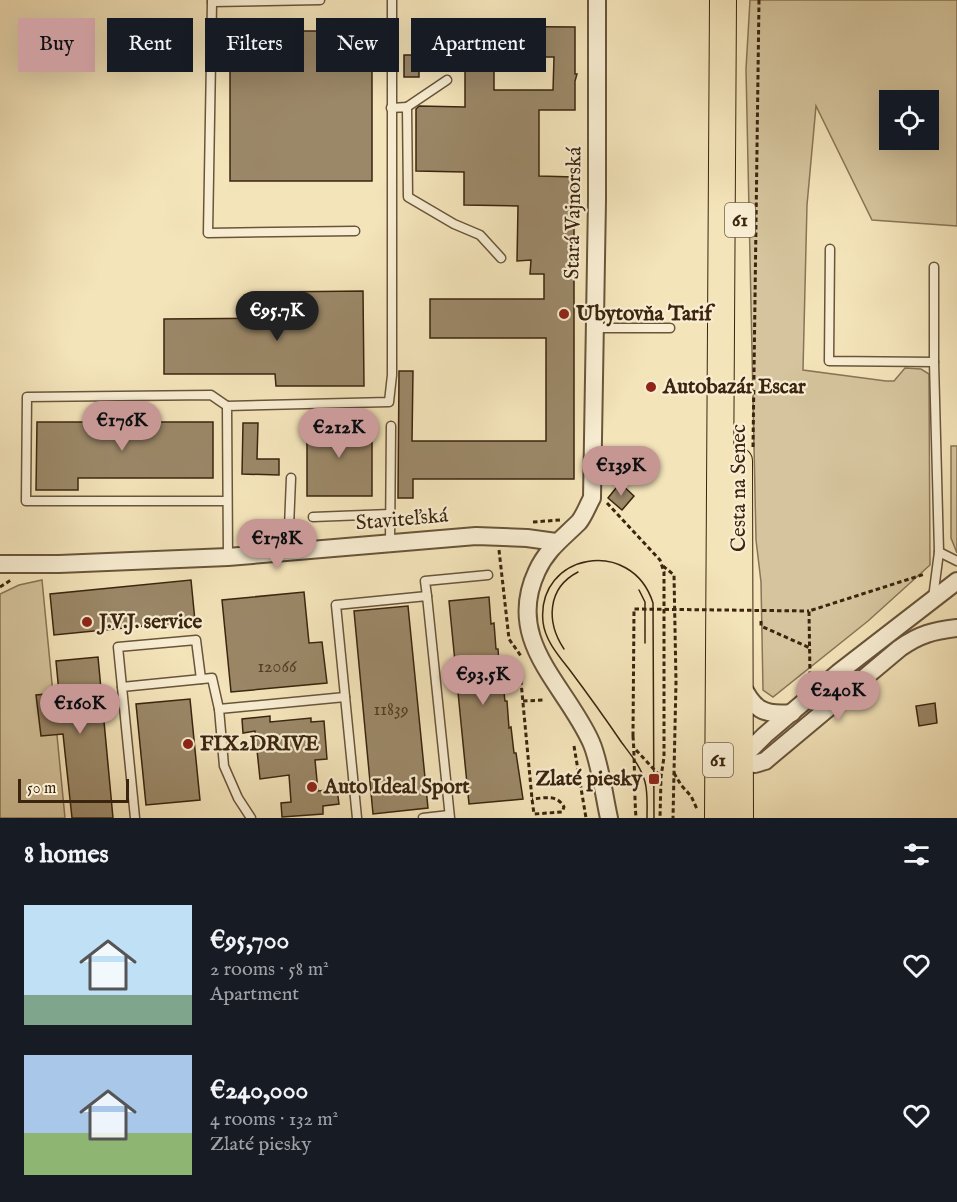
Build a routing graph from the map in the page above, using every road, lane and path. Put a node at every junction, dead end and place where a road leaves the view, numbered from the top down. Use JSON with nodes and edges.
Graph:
{"nodes":[{"id":1,"x":320,"y":0,"type":"edge"},
{"id":2,"x":392,"y":0,"type":"edge"},
{"id":3,"x":597,"y":0,"type":"edge"},
{"id":4,"x":723,"y":0,"type":"edge"},
{"id":5,"x":741,"y":0,"type":"edge"},
{"id":6,"x":759,"y":0,"type":"edge"},
{"id":7,"x":212,"y":1,"type":"edge"},
{"id":8,"x":447,"y":80,"type":"dead end"},
{"id":9,"x":407,"y":107,"type":"junction"},
{"id":10,"x":391,"y":108,"type":"junction"},
{"id":11,"x":355,"y":231,"type":"dead end"},
{"id":12,"x":830,"y":249,"type":"dead end"},
{"id":13,"x":501,"y":258,"type":"dead end"},
{"id":14,"x":934,"y":267,"type":"dead end"},
{"id":15,"x":595,"y":328,"type":"junction"},
{"id":16,"x":670,"y":328,"type":"dead end"},
{"id":17,"x":934,"y":362,"type":"junction"},
{"id":18,"x":227,"y":406,"type":"junction"},
{"id":19,"x":391,"y":426,"type":"dead end"},
{"id":20,"x":753,"y":452,"type":"dead end"},
{"id":21,"x":291,"y":478,"type":"dead end"},
{"id":22,"x":592,"y":478,"type":"junction"},
{"id":23,"x":227,"y":501,"type":"junction"},
{"id":24,"x":390,"y":514,"type":"junction"},
{"id":25,"x":313,"y":517,"type":"dead end"},
{"id":26,"x":566,"y":519,"type":"dead end"},
{"id":27,"x":532,"y":522,"type":"dead end"},
{"id":28,"x":556,"y":542,"type":"junction"},
{"id":29,"x":390,"y":543,"type":"junction"},
{"id":30,"x":288,"y":552,"type":"junction"},
{"id":31,"x":939,"y":552,"type":"junction"},
{"id":32,"x":228,"y":557,"type":"junction"},
{"id":33,"x":957,"y":561,"type":"edge"},
{"id":34,"x":0,"y":564,"type":"edge"},
{"id":35,"x":661,"y":565,"type":"junction"},
{"id":36,"x":926,"y":574,"type":"dead end"},
{"id":37,"x":488,"y":575,"type":"dead end"},
{"id":38,"x":957,"y":581,"type":"edge"},
{"id":39,"x":427,"y":596,"type":"junction"},
{"id":40,"x":933,"y":598,"type":"junction"},
{"id":41,"x":759,"y":609,"type":"dead end"},
{"id":42,"x":664,"y":610,"type":"junction"},
{"id":43,"x":809,"y":611,"type":"junction"},
{"id":44,"x":905,"y":620,"type":"junction"},
{"id":45,"x":957,"y":628,"type":"edge"},
{"id":46,"x":917,"y":636,"type":"junction"},
{"id":47,"x":810,"y":648,"type":"junction"},
{"id":48,"x":507,"y":672,"type":"dead end"},
{"id":49,"x":739,"y":677,"type":"junction"},
{"id":50,"x":810,"y":677,"type":"dead end"},
{"id":51,"x":201,"y":679,"type":"junction"},
{"id":52,"x":122,"y":687,"type":"junction"},
{"id":53,"x":345,"y":697,"type":"junction"},
{"id":54,"x":545,"y":700,"type":"dead end"},
{"id":55,"x":523,"y":701,"type":"junction"},
{"id":56,"x":718,"y":703,"type":"junction"},
{"id":57,"x":219,"y":709,"type":"junction"},
{"id":58,"x":792,"y":713,"type":"junction"},
{"id":59,"x":635,"y":749,"type":"junction"},
{"id":60,"x":739,"y":760,"type":"junction"},
{"id":61,"x":674,"y":773,"type":"junction"},
{"id":62,"x":661,"y":777,"type":"junction"},
{"id":63,"x":532,"y":799,"type":"junction"},
{"id":64,"x":712,"y":811,"type":"edge"},
{"id":65,"x":450,"y":817,"type":"edge"},
{"id":66,"x":135,"y":818,"type":"edge"},
{"id":67,"x":251,"y":818,"type":"edge"},
{"id":68,"x":357,"y":818,"type":"edge"},
{"id":69,"x":423,"y":818,"type":"edge"},
{"id":70,"x":609,"y":818,"type":"edge"},
{"id":71,"x":636,"y":818,"type":"edge"},
{"id":72,"x":660,"y":818,"type":"edge"},
{"id":73,"x":673,"y":818,"type":"edge"},
{"id":74,"x":740,"y":818,"type":"edge"}],
"edges":[{"from":1,"to":7,"type":"lane"},
{"from":2,"to":10,"type":"lane"},
{"from":3,"to":15,"type":"street","name":"Stará Vajnorská"},
{"from":4,"to":56,"type":"main road","name":"Cesta na Senec","number":"61"},
{"from":5,"to":49,"type":"main road","name":"Cesta na Senec","number":"61"},
{"from":6,"to":20,"type":"path"},
{"from":7,"to":11,"type":"lane"},
{"from":8,"to":9,"type":"lane"},
{"from":9,"to":10,"type":"lane"},
{"from":9,"to":13,"type":"lane"},
{"from":10,"to":18,"type":"lane"},
{"from":12,"to":17,"type":"lane"},
{"from":14,"to":17,"type":"lane"},
{"from":15,"to":16,"type":"lane"},
{"from":15,"to":22,"type":"street","name":"Stará Vajnorská"},
{"from":17,"to":31,"type":"lane"},
{"from":18,"to":23,"type":"lane"},
{"from":18,"to":23,"type":"lane"},
{"from":19,"to":24,"type":"lane"},
{"from":21,"to":30,"type":"lane"},
{"from":22,"to":28,"type":"street","name":"Stará Vajnorská"},
{"from":22,"to":35,"type":"path"},
{"from":23,"to":32,"type":"lane"},
{"from":24,"to":25,"type":"lane"},
{"from":24,"to":29,"type":"lane"},
{"from":26,"to":27,"type":"path"},
{"from":28,"to":29,"type":"street","name":"Staviteľská"},
{"from":28,"to":70,"type":"street","name":"Stará Vajnorská"},
{"from":29,"to":30,"type":"street","name":"Staviteľská"},
{"from":30,"to":32,"type":"street","name":"Staviteľská"},
{"from":31,"to":33,"type":"lane"},
{"from":31,"to":40,"type":"lane"},
{"from":32,"to":34,"type":"street","name":"Staviteľská"},
{"from":35,"to":42,"type":"path"},
{"from":35,"to":61,"type":"path"},
{"from":36,"to":43,"type":"path"},
{"from":37,"to":39,"type":"lane"},
{"from":38,"to":40,"type":"street"},
{"from":39,"to":53,"type":"lane"},
{"from":39,"to":65,"type":"lane"},
{"from":40,"to":44,"type":"street"},
{"from":41,"to":47,"type":"path"},
{"from":42,"to":43,"type":"path","bridge":true},
{"from":42,"to":59,"type":"path","bridge":true},
{"from":42,"to":62,"type":"path"},
{"from":43,"to":47,"type":"path"},
{"from":44,"to":46,"type":"lane"},
{"from":44,"to":58,"type":"street"},
{"from":45,"to":46,"type":"street"},
{"from":46,"to":60,"type":"street"},
{"from":47,"to":50,"type":"path"},
{"from":48,"to":55,"type":"path"},
{"from":49,"to":58,"type":"street"},
{"from":49,"to":60,"type":"main road","name":"Cesta na Senec","number":"61"},
{"from":51,"to":52,"type":"lane"},
{"from":51,"to":52,"type":"lane"},
{"from":51,"to":57,"type":"lane"},
{"from":52,"to":66,"type":"lane"},
{"from":53,"to":57,"type":"lane"},
{"from":53,"to":68,"type":"lane"},
{"from":54,"to":55,"type":"path"},
{"from":55,"to":63,"type":"path"},
{"from":56,"to":60,"type":"street","name":"Cesta na Senec"},
{"from":56,"to":64,"type":"main road","name":"Cesta na Senec","number":"61"},
{"from":57,"to":67,"type":"lane"},
{"from":58,"to":60,"type":"street"},
{"from":59,"to":62,"type":"path"},
{"from":59,"to":71,"type":"path"},
{"from":60,"to":64,"type":"street"},
{"from":60,"to":74,"type":"main road","name":"Cesta na Senec","number":"61"},
{"from":61,"to":64,"type":"path"},
{"from":61,"to":73,"type":"path"},
{"from":62,"to":72,"type":"path"},
{"from":63,"to":63,"type":"path"},
{"from":65,"to":69,"type":"lane"}]}
